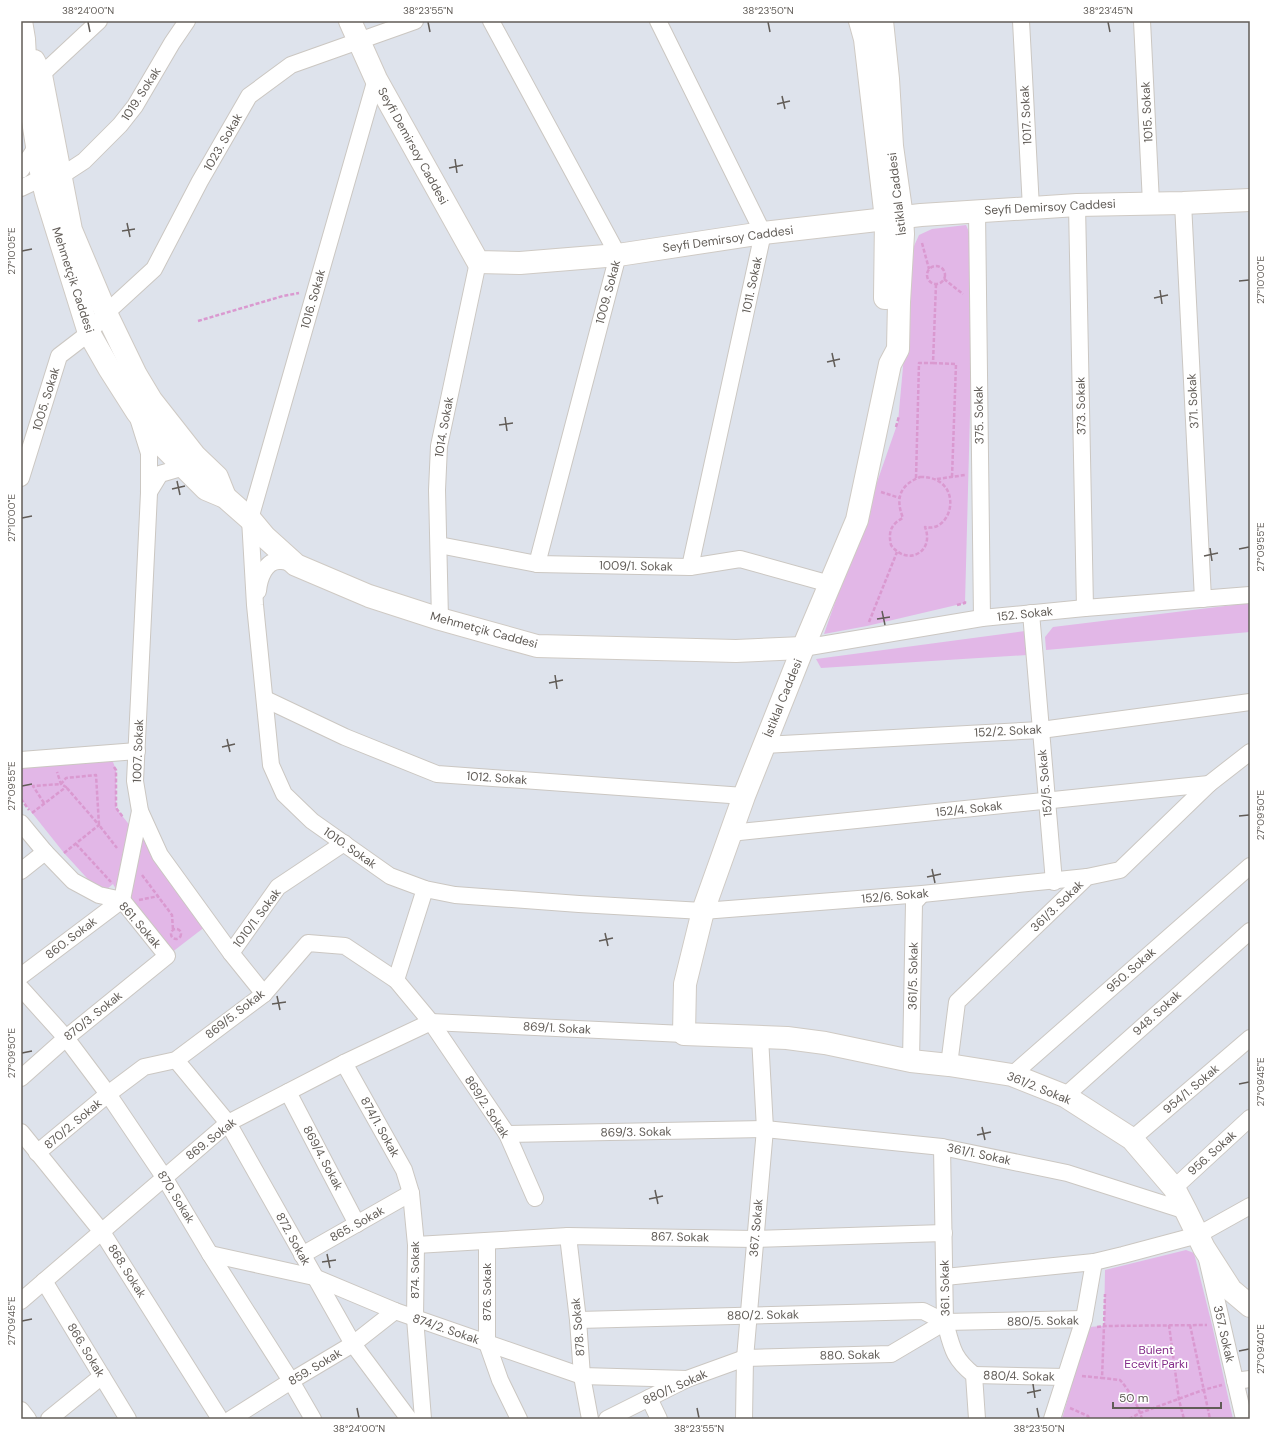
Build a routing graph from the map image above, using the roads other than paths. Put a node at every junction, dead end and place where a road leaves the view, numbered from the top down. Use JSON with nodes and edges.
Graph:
{"nodes":[{"id":1,"x":99,"y":21,"type":"edge"},
{"id":2,"x":187,"y":21,"type":"edge"},
{"id":3,"x":350,"y":21,"type":"edge"},
{"id":4,"x":415,"y":21,"type":"edge"},
{"id":5,"x":491,"y":21,"type":"edge"},
{"id":6,"x":658,"y":21,"type":"edge"},
{"id":7,"x":860,"y":21,"type":"edge"},
{"id":8,"x":882,"y":21,"type":"edge"},
{"id":9,"x":1021,"y":21,"type":"edge"},
{"id":10,"x":1142,"y":21,"type":"edge"},
{"id":11,"x":23,"y":30,"type":"edge"},
{"id":12,"x":360,"y":40,"type":"junction"},
{"id":13,"x":41,"y":75,"type":"junction"},
{"id":14,"x":376,"y":79,"type":"junction"},
{"id":15,"x":37,"y":146,"type":"junction"},
{"id":16,"x":21,"y":170,"type":"edge"},
{"id":17,"x":52,"y":177,"type":"junction"},
{"id":18,"x":21,"y":188,"type":"edge"},
{"id":19,"x":1250,"y":200,"type":"edge"},
{"id":20,"x":1151,"y":203,"type":"junction"},
{"id":21,"x":1183,"y":203,"type":"junction"},
{"id":22,"x":1077,"y":205,"type":"junction"},
{"id":23,"x":1031,"y":208,"type":"junction"},
{"id":24,"x":977,"y":211,"type":"junction"},
{"id":25,"x":894,"y":218,"type":"junction"},
{"id":26,"x":763,"y":233,"type":"junction"},
{"id":27,"x":618,"y":255,"type":"junction"},
{"id":28,"x":478,"y":262,"type":"junction"},
{"id":29,"x":106,"y":313,"type":"junction"},
{"id":30,"x":89,"y":333,"type":"junction"},
{"id":31,"x":137,"y":412,"type":"junction"},
{"id":32,"x":184,"y":467,"type":"junction"},
{"id":33,"x":21,"y":478,"type":"edge"},
{"id":34,"x":149,"y":493,"type":"junction"},
{"id":35,"x":225,"y":497,"type":"junction"},
{"id":36,"x":250,"y":519,"type":"junction"},
{"id":37,"x":439,"y":545,"type":"junction"},
{"id":38,"x":537,"y":564,"type":"junction"},
{"id":39,"x":296,"y":565,"type":"junction"},
{"id":40,"x":690,"y":567,"type":"junction"},
{"id":41,"x":830,"y":584,"type":"junction"},
{"id":42,"x":1250,"y":595,"type":"edge"},
{"id":43,"x":1203,"y":599,"type":"junction"},
{"id":44,"x":255,"y":605,"type":"junction"},
{"id":45,"x":1085,"y":608,"type":"junction"},
{"id":46,"x":1031,"y":613,"type":"junction"},
{"id":47,"x":982,"y":618,"type":"junction"},
{"id":48,"x":440,"y":619,"type":"junction"},
{"id":49,"x":803,"y":648,"type":"junction"},
{"id":50,"x":265,"y":699,"type":"junction"},
{"id":51,"x":1250,"y":702,"type":"edge"},
{"id":52,"x":1041,"y":730,"type":"junction"},
{"id":53,"x":764,"y":745,"type":"junction"},
{"id":54,"x":137,"y":751,"type":"junction"},
{"id":55,"x":1250,"y":752,"type":"edge"},
{"id":56,"x":21,"y":760,"type":"edge"},
{"id":57,"x":1209,"y":784,"type":"junction"},
{"id":58,"x":744,"y":796,"type":"junction"},
{"id":59,"x":1046,"y":801,"type":"junction"},
{"id":60,"x":140,"y":811,"type":"junction"},
{"id":61,"x":29,"y":818,"type":"edge"},
{"id":62,"x":730,"y":833,"type":"junction"},
{"id":63,"x":344,"y":843,"type":"junction"},
{"id":64,"x":52,"y":849,"type":"junction"},
{"id":65,"x":1250,"y":866,"type":"edge"},
{"id":66,"x":21,"y":871,"type":"edge"},
{"id":67,"x":1087,"y":877,"type":"junction"},
{"id":68,"x":1054,"y":882,"type":"junction"},
{"id":69,"x":425,"y":889,"type":"junction"},
{"id":70,"x":922,"y":894,"type":"junction"},
{"id":71,"x":122,"y":900,"type":"junction"},
{"id":72,"x":703,"y":911,"type":"junction"},
{"id":73,"x":1250,"y":931,"type":"edge"},
{"id":74,"x":231,"y":953,"type":"junction"},
{"id":75,"x":167,"y":956,"type":"joint"},
{"id":76,"x":21,"y":976,"type":"edge"},
{"id":77,"x":396,"y":980,"type":"junction"},
{"id":78,"x":21,"y":988,"type":"edge"},
{"id":79,"x":264,"y":994,"type":"junction"},
{"id":80,"x":431,"y":1022,"type":"junction"},
{"id":81,"x":684,"y":1034,"type":"junction"},
{"id":82,"x":66,"y":1038,"type":"junction"},
{"id":83,"x":760,"y":1038,"type":"junction"},
{"id":84,"x":1250,"y":1038,"type":"edge"},
{"id":85,"x":176,"y":1060,"type":"junction"},
{"id":86,"x":911,"y":1061,"type":"junction"},
{"id":87,"x":344,"y":1063,"type":"junction"},
{"id":88,"x":948,"y":1065,"type":"junction"},
{"id":89,"x":1012,"y":1075,"type":"junction"},
{"id":90,"x":21,"y":1078,"type":"edge"},
{"id":91,"x":288,"y":1092,"type":"junction"},
{"id":92,"x":108,"y":1094,"type":"junction"},
{"id":93,"x":1065,"y":1096,"type":"junction"},
{"id":94,"x":1250,"y":1118,"type":"edge"},
{"id":95,"x":228,"y":1123,"type":"junction"},
{"id":96,"x":765,"y":1129,"type":"junction"},
{"id":97,"x":21,"y":1132,"type":"edge"},
{"id":98,"x":507,"y":1134,"type":"junction"},
{"id":99,"x":1132,"y":1139,"type":"junction"},
{"id":100,"x":942,"y":1147,"type":"junction"},
{"id":101,"x":37,"y":1154,"type":"junction"},
{"id":102,"x":164,"y":1177,"type":"junction"},
{"id":103,"x":1174,"y":1188,"type":"junction"},
{"id":104,"x":411,"y":1193,"type":"junction"},
{"id":105,"x":535,"y":1198,"type":"dead end"},
{"id":106,"x":1250,"y":1206,"type":"edge"},
{"id":107,"x":1186,"y":1210,"type":"junction"},
{"id":108,"x":357,"y":1224,"type":"junction"},
{"id":109,"x":102,"y":1232,"type":"junction"},
{"id":110,"x":944,"y":1233,"type":"junction"},
{"id":111,"x":568,"y":1236,"type":"junction"},
{"id":112,"x":755,"y":1238,"type":"junction"},
{"id":113,"x":487,"y":1241,"type":"junction"},
{"id":114,"x":1201,"y":1242,"type":"junction"},
{"id":115,"x":416,"y":1245,"type":"junction"},
{"id":116,"x":210,"y":1254,"type":"junction"},
{"id":117,"x":302,"y":1255,"type":"junction"},
{"id":118,"x":1094,"y":1262,"type":"junction"},
{"id":119,"x":314,"y":1277,"type":"junction"},
{"id":120,"x":945,"y":1277,"type":"junction"},
{"id":121,"x":44,"y":1281,"type":"junction"},
{"id":122,"x":21,"y":1301,"type":"edge"},
{"id":123,"x":1250,"y":1306,"type":"edge"},
{"id":124,"x":395,"y":1311,"type":"junction"},
{"id":125,"x":749,"y":1315,"type":"junction"},
{"id":126,"x":415,"y":1318,"type":"junction"},
{"id":127,"x":578,"y":1320,"type":"junction"},
{"id":128,"x":946,"y":1322,"type":"junction"},
{"id":129,"x":1089,"y":1323,"type":"junction"},
{"id":130,"x":487,"y":1343,"type":"junction"},
{"id":131,"x":353,"y":1344,"type":"junction"},
{"id":132,"x":745,"y":1358,"type":"junction"},
{"id":133,"x":974,"y":1375,"type":"junction"},
{"id":134,"x":102,"y":1376,"type":"junction"},
{"id":135,"x":582,"y":1376,"type":"junction"},
{"id":136,"x":1065,"y":1377,"type":"junction"},
{"id":137,"x":687,"y":1379,"type":"junction"},
{"id":138,"x":291,"y":1381,"type":"junction"},
{"id":139,"x":1237,"y":1382,"type":"edge"},
{"id":140,"x":649,"y":1398,"type":"junction"},
{"id":141,"x":21,"y":1410,"type":"edge"},
{"id":142,"x":28,"y":1419,"type":"edge"},
{"id":143,"x":49,"y":1419,"type":"edge"},
{"id":144,"x":128,"y":1419,"type":"edge"},
{"id":145,"x":220,"y":1419,"type":"edge"},
{"id":146,"x":231,"y":1419,"type":"edge"},
{"id":147,"x":313,"y":1419,"type":"edge"},
{"id":148,"x":409,"y":1419,"type":"edge"},
{"id":149,"x":423,"y":1419,"type":"edge"},
{"id":150,"x":520,"y":1419,"type":"edge"},
{"id":151,"x":590,"y":1419,"type":"edge"},
{"id":152,"x":607,"y":1419,"type":"edge"},
{"id":153,"x":659,"y":1419,"type":"edge"},
{"id":154,"x":744,"y":1419,"type":"edge"},
{"id":155,"x":977,"y":1419,"type":"edge"},
{"id":156,"x":1052,"y":1419,"type":"edge"},
{"id":157,"x":1244,"y":1419,"type":"edge"}],
"edges":[{"from":1,"to":13,"type":"street"},
{"from":2,"to":17,"type":"street","name":"1019. Sokak"},
{"from":3,"to":12,"type":"main road","name":"Seyfi Demirsoy Caddesi"},
{"from":4,"to":12,"type":"street","name":"1023. Sokak"},
{"from":5,"to":27,"type":"street","name":"1009. Sokak"},
{"from":6,"to":26,"type":"street"},
{"from":7,"to":25,"type":"main road","name":"İstiklal Caddesi"},
{"from":8,"to":25,"type":"main road","name":"İstiklal Caddesi"},
{"from":9,"to":23,"type":"street","name":"1017. Sokak"},
{"from":10,"to":20,"type":"street","name":"1015. Sokak"},
{"from":11,"to":13,"type":"main road","name":"Mehmetçik Caddesi"},
{"from":11,"to":15,"type":"main road","name":"Mehmetçik Caddesi"},
{"from":12,"to":14,"type":"main road","name":"Seyfi Demirsoy Caddesi"},
{"from":12,"to":29,"type":"street","name":"1023. Sokak"},
{"from":13,"to":17,"type":"main road","name":"Mehmetçik Caddesi"},
{"from":14,"to":28,"type":"main road","name":"Seyfi Demirsoy Caddesi"},
{"from":14,"to":36,"type":"street","name":"1016. Sokak"},
{"from":15,"to":16,"type":"street"},
{"from":15,"to":17,"type":"main road","name":"Mehmetçik Caddesi"},
{"from":17,"to":18,"type":"street","name":"1019. Sokak"},
{"from":17,"to":29,"type":"main road","name":"Mehmetçik Caddesi"},
{"from":17,"to":30,"type":"main road","name":"Mehmetçik Caddesi"},
{"from":19,"to":21,"type":"main road","name":"Seyfi Demirsoy Caddesi"},
{"from":20,"to":21,"type":"main road","name":"Seyfi Demirsoy Caddesi"},
{"from":20,"to":22,"type":"main road","name":"Seyfi Demirsoy Caddesi"},
{"from":21,"to":43,"type":"street","name":"371. Sokak"},
{"from":22,"to":23,"type":"main road","name":"Seyfi Demirsoy Caddesi"},
{"from":22,"to":45,"type":"street","name":"373. Sokak"},
{"from":23,"to":24,"type":"main road","name":"Seyfi Demirsoy Caddesi"},
{"from":24,"to":25,"type":"main road","name":"Seyfi Demirsoy Caddesi"},
{"from":24,"to":47,"type":"street","name":"375. Sokak"},
{"from":25,"to":26,"type":"main road","name":"Seyfi Demirsoy Caddesi"},
{"from":25,"to":41,"type":"main road","name":"İstiklal Caddesi"},
{"from":26,"to":27,"type":"main road","name":"Seyfi Demirsoy Caddesi"},
{"from":26,"to":40,"type":"street","name":"1011. Sokak"},
{"from":27,"to":28,"type":"main road","name":"Seyfi Demirsoy Caddesi"},
{"from":27,"to":38,"type":"street","name":"1009. Sokak"},
{"from":28,"to":37,"type":"street","name":"1014. Sokak"},
{"from":29,"to":30,"type":"street","name":"1023. Sokak"},
{"from":29,"to":35,"type":"main road","name":"Mehmetçik Caddesi"},
{"from":30,"to":31,"type":"main road","name":"Mehmetçik Caddesi"},
{"from":30,"to":33,"type":"street","name":"1005. Sokak"},
{"from":31,"to":32,"type":"main road","name":"Mehmetçik Caddesi"},
{"from":31,"to":34,"type":"street","name":"1007. Sokak"},
{"from":32,"to":34,"type":"street"},
{"from":32,"to":35,"type":"main road","name":"Mehmetçik Caddesi"},
{"from":34,"to":54,"type":"street","name":"1007. Sokak"},
{"from":35,"to":36,"type":"main road","name":"Mehmetçik Caddesi"},
{"from":36,"to":39,"type":"main road","name":"Mehmetçik Caddesi"},
{"from":36,"to":44,"type":"street","name":"1010. Sokak"},
{"from":37,"to":38,"type":"street","name":"1009/1. Sokak"},
{"from":37,"to":48,"type":"street","name":"1014. Sokak"},
{"from":38,"to":40,"type":"street","name":"1009/1. Sokak"},
{"from":39,"to":44,"type":"street"},
{"from":39,"to":48,"type":"main road","name":"Mehmetçik Caddesi"},
{"from":40,"to":41,"type":"street","name":"1009/1. Sokak"},
{"from":41,"to":49,"type":"main road","name":"İstiklal Caddesi"},
{"from":42,"to":43,"type":"street","name":"152. Sokak"},
{"from":43,"to":45,"type":"street","name":"152. Sokak"},
{"from":44,"to":50,"type":"street","name":"1010. Sokak"},
{"from":45,"to":46,"type":"street","name":"152. Sokak"},
{"from":46,"to":47,"type":"street","name":"152. Sokak"},
{"from":46,"to":52,"type":"street","name":"152/5. Sokak"},
{"from":47,"to":49,"type":"street","name":"152. Sokak"},
{"from":48,"to":49,"type":"main road","name":"Mehmetçik Caddesi"},
{"from":49,"to":53,"type":"main road","name":"İstiklal Caddesi"},
{"from":50,"to":58,"type":"street","name":"1012. Sokak"},
{"from":50,"to":63,"type":"street","name":"1010. Sokak"},
{"from":51,"to":52,"type":"street","name":"152/2. Sokak"},
{"from":52,"to":53,"type":"street","name":"152/2. Sokak"},
{"from":52,"to":59,"type":"street","name":"152/5. Sokak"},
{"from":53,"to":58,"type":"main road","name":"İstiklal Caddesi"},
{"from":54,"to":56,"type":"street"},
{"from":54,"to":60,"type":"street","name":"1007. Sokak"},
{"from":55,"to":57,"type":"street","name":"361/3. Sokak"},
{"from":57,"to":59,"type":"street","name":"152/4. Sokak"},
{"from":57,"to":67,"type":"street","name":"361/3. Sokak"},
{"from":58,"to":62,"type":"main road","name":"İstiklal Caddesi"},
{"from":59,"to":62,"type":"street","name":"152/4. Sokak"},
{"from":59,"to":68,"type":"street","name":"152/5. Sokak"},
{"from":60,"to":71,"type":"street"},
{"from":60,"to":74,"type":"street","name":"1007. Sokak"},
{"from":61,"to":64,"type":"street","name":"861. Sokak"},
{"from":62,"to":72,"type":"main road","name":"İstiklal Caddesi"},
{"from":63,"to":69,"type":"street","name":"1010. Sokak"},
{"from":63,"to":74,"type":"street","name":"1010/1. Sokak"},
{"from":64,"to":66,"type":"street"},
{"from":64,"to":71,"type":"street","name":"861. Sokak"},
{"from":65,"to":89,"type":"street","name":"950. Sokak"},
{"from":67,"to":68,"type":"street","name":"152/6. Sokak"},
{"from":67,"to":88,"type":"street","name":"361/3. Sokak"},
{"from":68,"to":70,"type":"street","name":"152/6. Sokak"},
{"from":69,"to":72,"type":"street","name":"1010. Sokak"},
{"from":69,"to":77,"type":"street"},
{"from":70,"to":72,"type":"street","name":"152/6. Sokak"},
{"from":70,"to":86,"type":"street","name":"361/5. Sokak"},
{"from":71,"to":75,"type":"street","name":"861. Sokak"},
{"from":71,"to":76,"type":"street","name":"860. Sokak"},
{"from":72,"to":81,"type":"main road","name":"İstiklal Caddesi"},
{"from":73,"to":93,"type":"street","name":"948. Sokak"},
{"from":74,"to":79,"type":"street","name":"1007. Sokak"},
{"from":75,"to":82,"type":"street","name":"870/3. Sokak"},
{"from":77,"to":79,"type":"street","name":"869/5. Sokak"},
{"from":77,"to":80,"type":"street","name":"869/5. Sokak"},
{"from":78,"to":82,"type":"street","name":"870. Sokak"},
{"from":79,"to":85,"type":"street","name":"869/5. Sokak"},
{"from":80,"to":81,"type":"street","name":"869/1. Sokak"},
{"from":80,"to":87,"type":"street","name":"869. Sokak"},
{"from":80,"to":98,"type":"street","name":"869/2. Sokak"},
{"from":81,"to":83,"type":"main road","name":"361/2. Sokak"},
{"from":82,"to":90,"type":"street","name":"870/3. Sokak"},
{"from":82,"to":92,"type":"street","name":"870. Sokak"},
{"from":83,"to":86,"type":"main road","name":"361/2. Sokak"},
{"from":83,"to":96,"type":"street","name":"367. Sokak"},
{"from":84,"to":99,"type":"street","name":"954/1. Sokak"},
{"from":85,"to":92,"type":"street","name":"869/5. Sokak"},
{"from":85,"to":95,"type":"street","name":"872. Sokak"},
{"from":86,"to":88,"type":"main road","name":"361/2. Sokak"},
{"from":87,"to":91,"type":"street","name":"869. Sokak"},
{"from":87,"to":104,"type":"street","name":"874/1. Sokak"},
{"from":88,"to":89,"type":"main road","name":"361/2. Sokak"},
{"from":89,"to":93,"type":"main road","name":"361/2. Sokak"},
{"from":91,"to":95,"type":"street","name":"869. Sokak"},
{"from":91,"to":108,"type":"street","name":"869/4. Sokak"},
{"from":92,"to":101,"type":"street","name":"870/2. Sokak"},
{"from":92,"to":102,"type":"street","name":"870. Sokak"},
{"from":93,"to":99,"type":"main road","name":"361/2. Sokak"},
{"from":94,"to":103,"type":"street","name":"956. Sokak"},
{"from":95,"to":102,"type":"street","name":"869. Sokak"},
{"from":95,"to":117,"type":"street","name":"872. Sokak"},
{"from":96,"to":98,"type":"street","name":"869/3. Sokak"},
{"from":96,"to":100,"type":"street","name":"361/1. Sokak"},
{"from":96,"to":112,"type":"street","name":"367. Sokak"},
{"from":97,"to":101,"type":"street","name":"868. Sokak"},
{"from":98,"to":105,"type":"street","name":"869/2. Sokak"},
{"from":99,"to":103,"type":"main road","name":"361/2. Sokak"},
{"from":100,"to":107,"type":"street","name":"361/1. Sokak"},
{"from":100,"to":110,"type":"street","name":"361. Sokak"},
{"from":101,"to":109,"type":"street","name":"868. Sokak"},
{"from":102,"to":109,"type":"street","name":"869. Sokak"},
{"from":102,"to":116,"type":"street","name":"870. Sokak"},
{"from":103,"to":107,"type":"main road","name":"361/2. Sokak"},
{"from":104,"to":108,"type":"street","name":"865. Sokak"},
{"from":104,"to":115,"type":"street","name":"874. Sokak"},
{"from":106,"to":114,"type":"street"},
{"from":107,"to":114,"type":"main road","name":"361/2. Sokak"},
{"from":108,"to":117,"type":"street","name":"865. Sokak"},
{"from":109,"to":121,"type":"street","name":"869. Sokak"},
{"from":109,"to":145,"type":"street","name":"868. Sokak"},
{"from":110,"to":112,"type":"street","name":"867. Sokak"},
{"from":110,"to":120,"type":"street","name":"361. Sokak"},
{"from":111,"to":112,"type":"street","name":"867. Sokak"},
{"from":111,"to":113,"type":"street","name":"867. Sokak"},
{"from":111,"to":127,"type":"street","name":"878. Sokak"},
{"from":112,"to":125,"type":"street","name":"367. Sokak"},
{"from":113,"to":115,"type":"street","name":"867. Sokak"},
{"from":113,"to":130,"type":"street","name":"876. Sokak"},
{"from":114,"to":118,"type":"street"},
{"from":114,"to":123,"type":"main road","name":"361/2. Sokak"},
{"from":114,"to":139,"type":"street","name":"357. Sokak"},
{"from":115,"to":126,"type":"street","name":"874. Sokak"},
{"from":116,"to":119,"type":"street","name":"874/2. Sokak"},
{"from":116,"to":138,"type":"street","name":"870. Sokak"},
{"from":117,"to":119,"type":"street","name":"872. Sokak"},
{"from":118,"to":120,"type":"street"},
{"from":118,"to":129,"type":"street"},
{"from":119,"to":124,"type":"street","name":"874/2. Sokak"},
{"from":119,"to":131,"type":"street","name":"872. Sokak"},
{"from":120,"to":128,"type":"street","name":"361. Sokak"},
{"from":121,"to":122,"type":"street","name":"869. Sokak"},
{"from":121,"to":134,"type":"street","name":"866. Sokak"},
{"from":124,"to":126,"type":"street","name":"874/2. Sokak"},
{"from":124,"to":131,"type":"street","name":"859. Sokak"},
{"from":125,"to":127,"type":"street","name":"880/2. Sokak"},
{"from":125,"to":128,"type":"street","name":"880/2. Sokak"},
{"from":125,"to":132,"type":"street","name":"367. Sokak"},
{"from":126,"to":130,"type":"street","name":"874/2. Sokak"},
{"from":126,"to":149,"type":"street","name":"874. Sokak"},
{"from":127,"to":135,"type":"street","name":"878. Sokak"},
{"from":128,"to":129,"type":"street","name":"880/5. Sokak"},
{"from":128,"to":132,"type":"street","name":"880. Sokak"},
{"from":128,"to":133,"type":"street","name":"361. Sokak"},
{"from":129,"to":136,"type":"street","name":"880/5. Sokak"},
{"from":130,"to":135,"type":"street","name":"874/2. Sokak"},
{"from":130,"to":150,"type":"street","name":"876. Sokak"},
{"from":131,"to":138,"type":"street","name":"859. Sokak"},
{"from":131,"to":148,"type":"street","name":"872. Sokak"},
{"from":132,"to":137,"type":"street","name":"880/1. Sokak"},
{"from":132,"to":154,"type":"street","name":"367. Sokak"},
{"from":133,"to":136,"type":"street","name":"880/4. Sokak"},
{"from":133,"to":155,"type":"street"},
{"from":134,"to":143,"type":"street"},
{"from":134,"to":144,"type":"street","name":"866. Sokak"},
{"from":135,"to":137,"type":"street","name":"874/2. Sokak"},
{"from":135,"to":151,"type":"street","name":"878. Sokak"},
{"from":136,"to":156,"type":"street","name":"880/5. Sokak"},
{"from":137,"to":140,"type":"street","name":"880/1. Sokak"},
{"from":138,"to":146,"type":"street","name":"859. Sokak"},
{"from":138,"to":147,"type":"street","name":"870. Sokak"},
{"from":139,"to":157,"type":"street","name":"357. Sokak"},
{"from":140,"to":152,"type":"street","name":"880/1. Sokak"},
{"from":140,"to":153,"type":"street"},
{"from":141,"to":142,"type":"street"}]}
